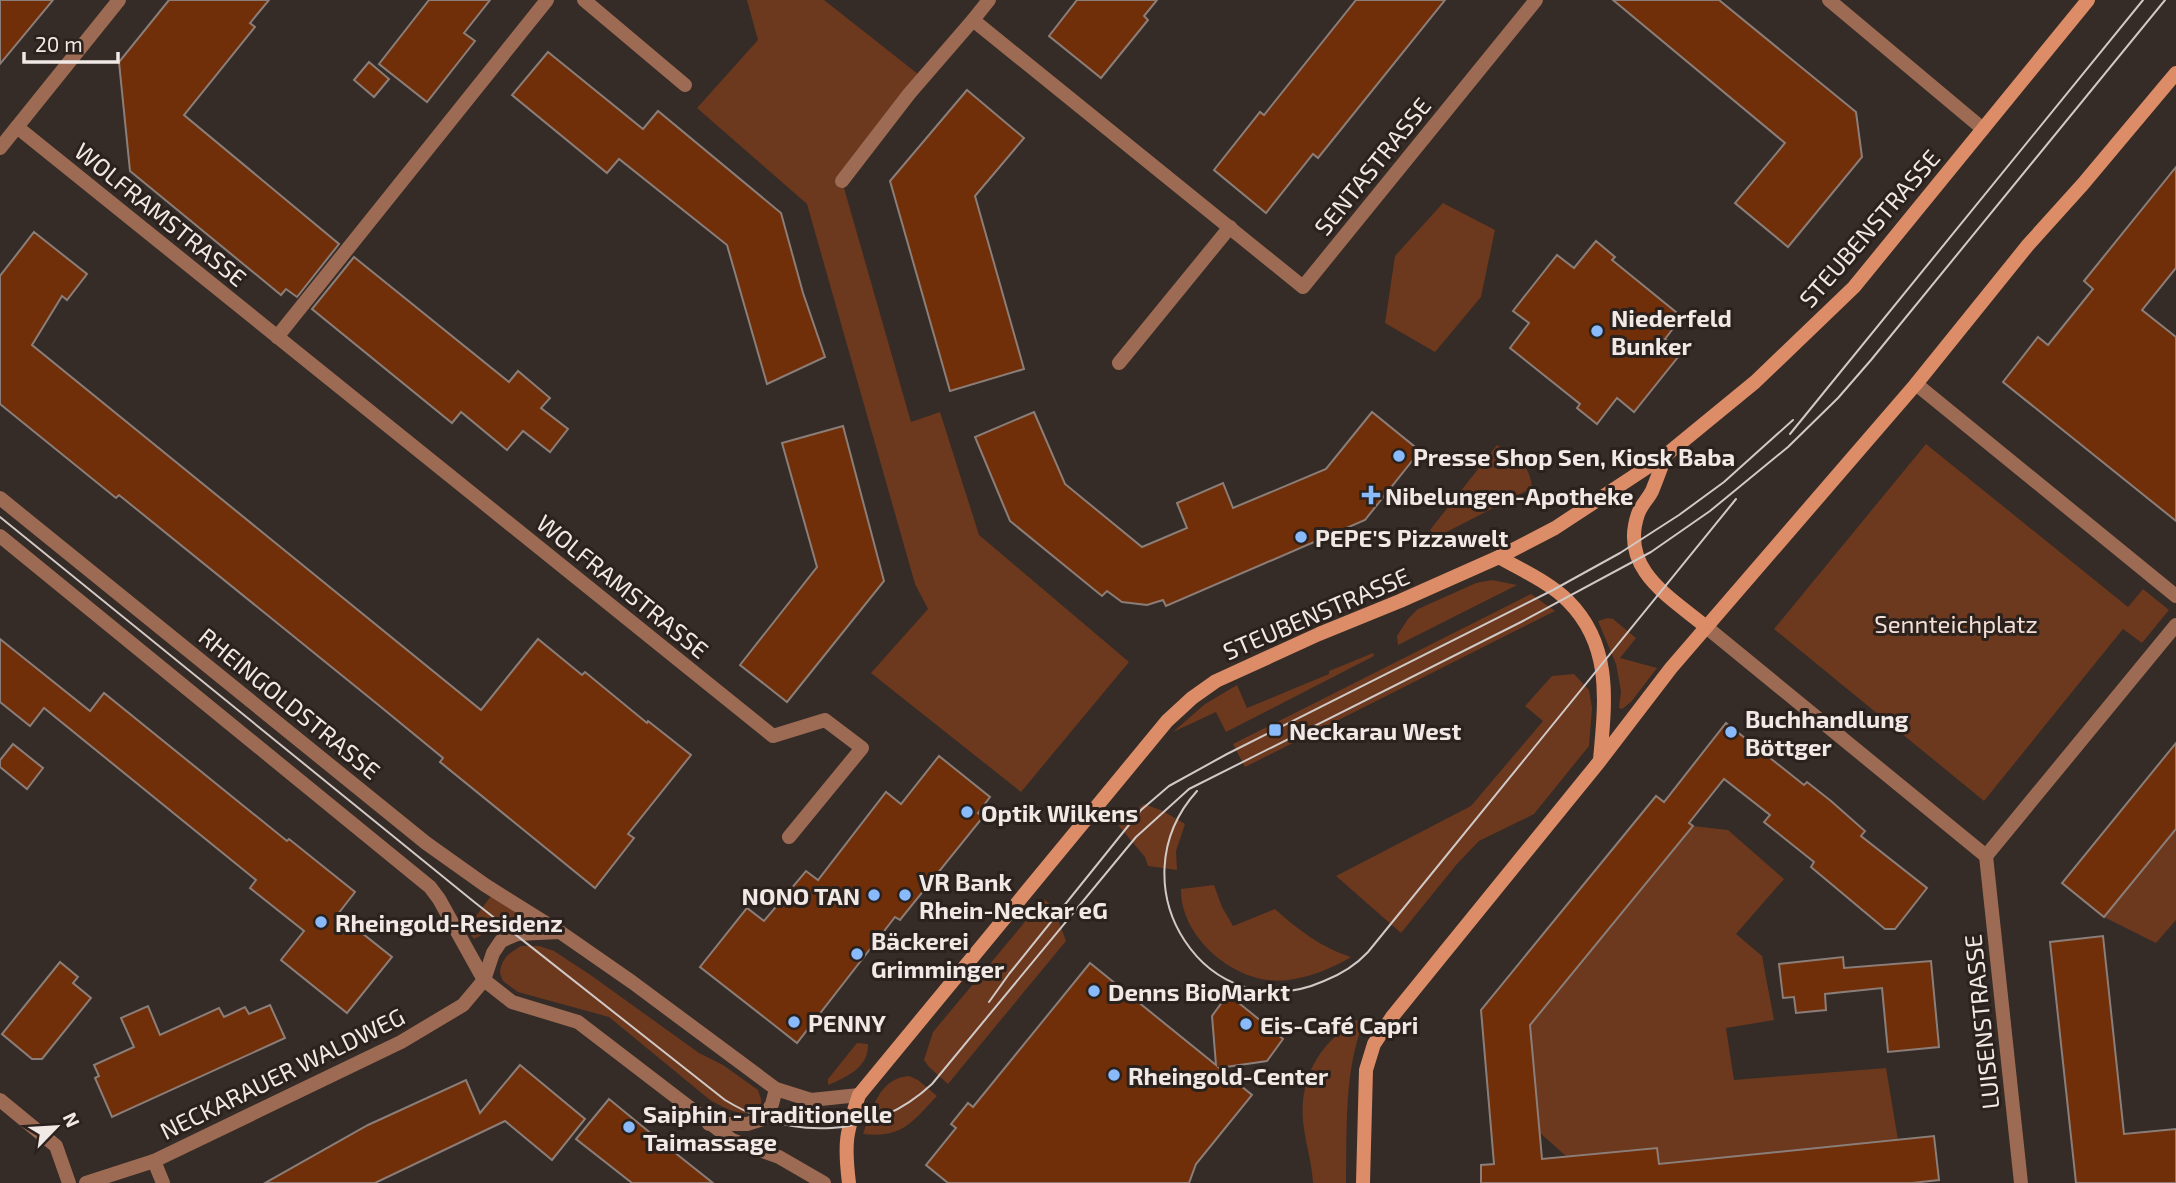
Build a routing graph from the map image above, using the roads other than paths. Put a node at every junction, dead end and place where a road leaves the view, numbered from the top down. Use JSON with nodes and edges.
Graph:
{"nodes":[{"id":1,"x":119,"y":0,"type":"edge"},
{"id":2,"x":547,"y":0,"type":"edge"},
{"id":3,"x":584,"y":0,"type":"edge"},
{"id":4,"x":989,"y":0,"type":"edge"},
{"id":5,"x":1536,"y":0,"type":"edge"},
{"id":6,"x":1829,"y":0,"type":"edge"},
{"id":7,"x":2088,"y":0,"type":"edge"},
{"id":8,"x":973,"y":20,"type":"junction"},
{"id":9,"x":2176,"y":73,"type":"edge"},
{"id":10,"x":685,"y":85,"type":"dead end"},
{"id":11,"x":17,"y":127,"type":"junction"},
{"id":12,"x":1983,"y":129,"type":"junction"},
{"id":13,"x":1,"y":144,"type":"edge"},
{"id":14,"x":842,"y":181,"type":"dead end"},
{"id":15,"x":1230,"y":227,"type":"junction"},
{"id":16,"x":277,"y":337,"type":"junction"},
{"id":17,"x":1119,"y":363,"type":"dead end"},
{"id":18,"x":1916,"y":384,"type":"junction"},
{"id":19,"x":1666,"y":456,"type":"junction"},
{"id":20,"x":0,"y":498,"type":"edge"},
{"id":21,"x":0,"y":537,"type":"edge"},
{"id":22,"x":1499,"y":557,"type":"junction"},
{"id":23,"x":2176,"y":596,"type":"edge"},
{"id":24,"x":2176,"y":625,"type":"edge"},
{"id":25,"x":1706,"y":626,"type":"junction"},
{"id":26,"x":1599,"y":762,"type":"junction"},
{"id":27,"x":789,"y":837,"type":"dead end"},
{"id":28,"x":1986,"y":856,"type":"junction"},
{"id":29,"x":560,"y":932,"type":"junction"},
{"id":30,"x":484,"y":980,"type":"junction"},
{"id":31,"x":776,"y":1088,"type":"junction"},
{"id":32,"x":859,"y":1095,"type":"junction"},
{"id":33,"x":0,"y":1100,"type":"edge"},
{"id":34,"x":709,"y":1124,"type":"junction"},
{"id":35,"x":154,"y":1161,"type":"junction"},
{"id":36,"x":69,"y":1183,"type":"edge"},
{"id":37,"x":86,"y":1183,"type":"edge"},
{"id":38,"x":163,"y":1183,"type":"edge"},
{"id":39,"x":824,"y":1183,"type":"edge"},
{"id":40,"x":849,"y":1183,"type":"edge"},
{"id":41,"x":1363,"y":1183,"type":"edge"},
{"id":42,"x":2021,"y":1183,"type":"edge"}],
"edges":[{"from":1,"to":11,"type":"street"},
{"from":2,"to":16,"type":"street"},
{"from":3,"to":10,"type":"street"},
{"from":4,"to":8,"type":"street"},
{"from":5,"to":15,"type":"street","name":"SENTASTRASSE"},
{"from":6,"to":12,"type":"street"},
{"from":7,"to":12,"type":"street","name":"STEUBENSTRASSE"},
{"from":8,"to":14,"type":"street"},
{"from":8,"to":15,"type":"street","name":"SENTASTRASSE"},
{"from":9,"to":18,"type":"street"},
{"from":11,"to":13,"type":"street"},
{"from":11,"to":16,"type":"street","name":"WOLFRAMSTRASSE"},
{"from":12,"to":19,"type":"street","name":"STEUBENSTRASSE"},
{"from":15,"to":17,"type":"street"},
{"from":16,"to":27,"type":"street","name":"WOLFRAMSTRASSE"},
{"from":18,"to":23,"type":"street"},
{"from":18,"to":25,"type":"street"},
{"from":19,"to":22,"type":"street","name":"STEUBENSTRASSE"},
{"from":19,"to":25,"type":"street"},
{"from":20,"to":29,"type":"street","name":"RHEINGOLDSTRASSE"},
{"from":21,"to":30,"type":"street"},
{"from":22,"to":26,"type":"street"},
{"from":22,"to":32,"type":"street","name":"STEUBENSTRASSE"},
{"from":24,"to":28,"type":"street"},
{"from":25,"to":26,"type":"street"},
{"from":25,"to":28,"type":"street"},
{"from":26,"to":41,"type":"street"},
{"from":28,"to":42,"type":"street","name":"LUISENSTRASSE"},
{"from":29,"to":30,"type":"street"},
{"from":29,"to":31,"type":"street","name":"RHEINGOLDSTRASSE"},
{"from":30,"to":34,"type":"street"},
{"from":30,"to":35,"type":"street","name":"NECKARAUER WALDWEG"},
{"from":31,"to":32,"type":"street","name":"RHEINGOLDSTRASSE"},
{"from":31,"to":34,"type":"street"},
{"from":32,"to":40,"type":"street","name":"STEUBENSTRASSE"},
{"from":33,"to":36,"type":"street"},
{"from":34,"to":39,"type":"street"},
{"from":35,"to":37,"type":"street","name":"NECKARAUER WALDWEG"},
{"from":35,"to":38,"type":"street"}]}
